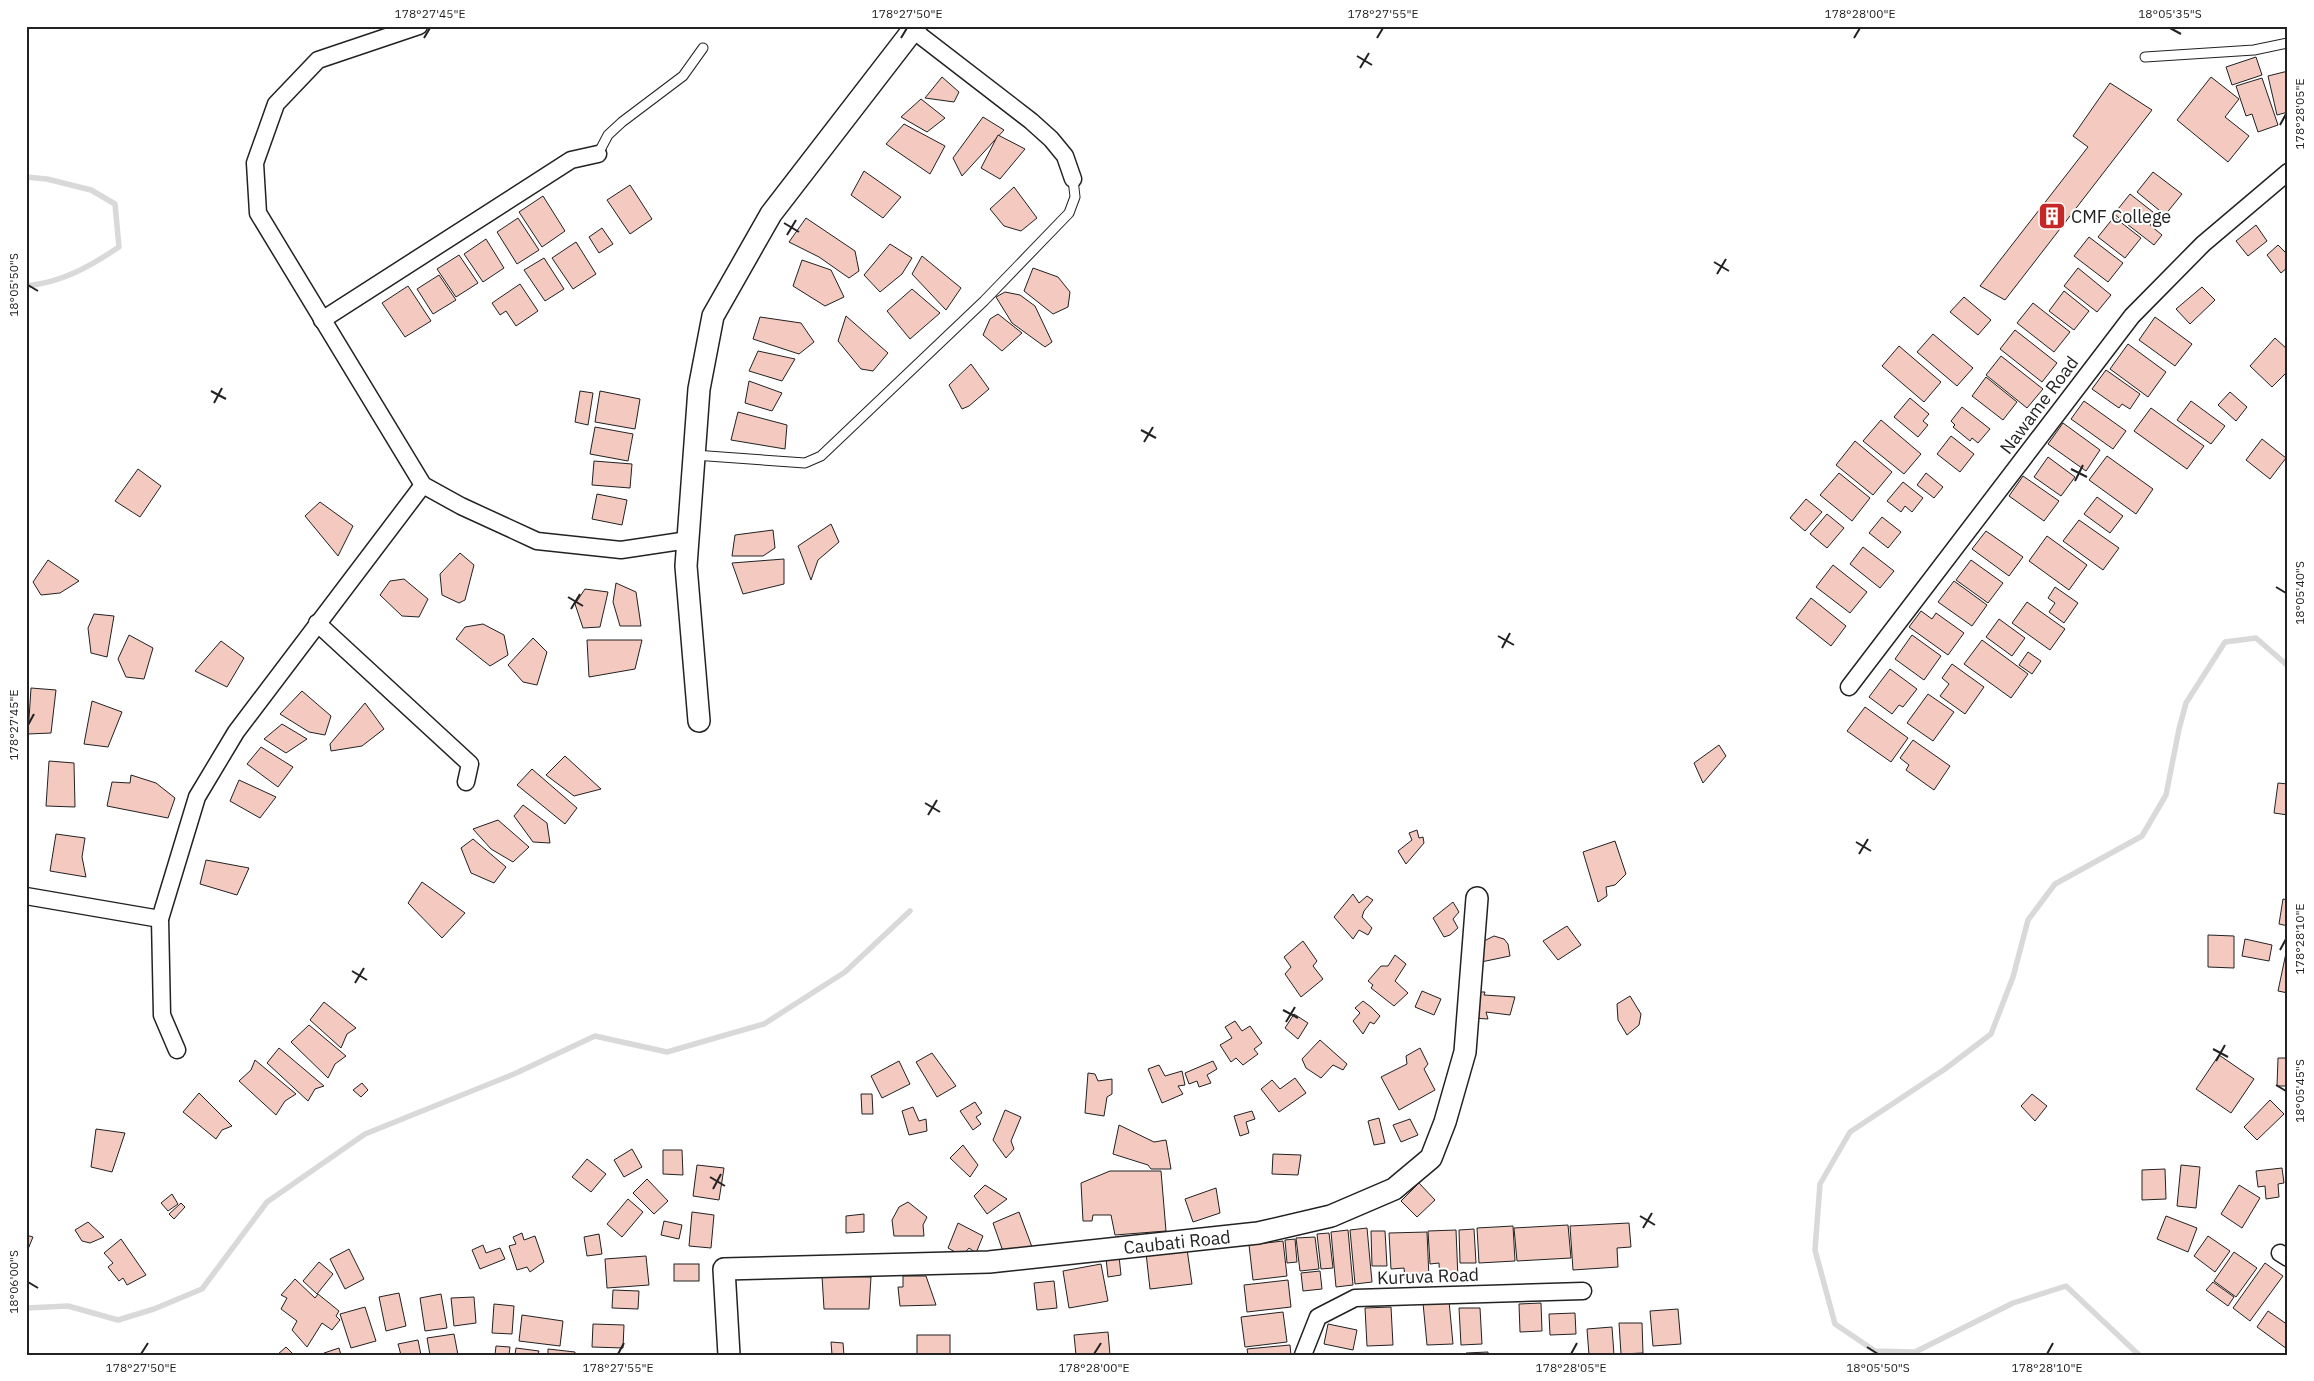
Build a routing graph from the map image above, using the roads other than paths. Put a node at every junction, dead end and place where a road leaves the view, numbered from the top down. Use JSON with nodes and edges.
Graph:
{"nodes":[{"id":1,"x":419,"y":26,"type":"edge"},
{"id":2,"x":914,"y":28,"type":"edge"},
{"id":3,"x":2288,"y":43,"type":"edge"},
{"id":4,"x":703,"y":48,"type":"dead end"},
{"id":5,"x":2145,"y":57,"type":"dead end"},
{"id":6,"x":598,"y":154,"type":"joint"},
{"id":7,"x":1073,"y":179,"type":"joint"},
{"id":8,"x":2286,"y":179,"type":"edge"},
{"id":9,"x":322,"y":320,"type":"junction"},
{"id":10,"x":694,"y":455,"type":"junction"},
{"id":11,"x":423,"y":486,"type":"junction"},
{"id":12,"x":688,"y":540,"type":"junction"},
{"id":13,"x":317,"y":623,"type":"junction"},
{"id":14,"x":1848,"y":687,"type":"dead end"},
{"id":15,"x":700,"y":721,"type":"dead end"},
{"id":16,"x":466,"y":782,"type":"dead end"},
{"id":17,"x":26,"y":896,"type":"edge"},
{"id":18,"x":1477,"y":898,"type":"dead end"},
{"id":19,"x":160,"y":919,"type":"junction"},
{"id":20,"x":178,"y":1050,"type":"dead end"},
{"id":21,"x":1583,"y":1291,"type":"dead end"},
{"id":22,"x":729,"y":1355,"type":"edge"},
{"id":23,"x":1303,"y":1355,"type":"edge"}],
"edges":[{"from":1,"to":9,"type":"street"},
{"from":2,"to":7,"type":"street"},
{"from":2,"to":10,"type":"street"},
{"from":3,"to":5,"type":"lane"},
{"from":4,"to":6,"type":"lane"},
{"from":6,"to":9,"type":"street"},
{"from":7,"to":10,"type":"lane"},
{"from":8,"to":14,"type":"street","name":"Nawame Road"},
{"from":9,"to":11,"type":"street"},
{"from":10,"to":12,"type":"street"},
{"from":11,"to":12,"type":"street"},
{"from":11,"to":13,"type":"street"},
{"from":12,"to":15,"type":"street"},
{"from":13,"to":16,"type":"street"},
{"from":13,"to":19,"type":"street"},
{"from":17,"to":19,"type":"street"},
{"from":18,"to":22,"type":"street","name":"Caubati Road"},
{"from":19,"to":20,"type":"street"},
{"from":21,"to":23,"type":"street","name":"Kuruva Road"}]}
